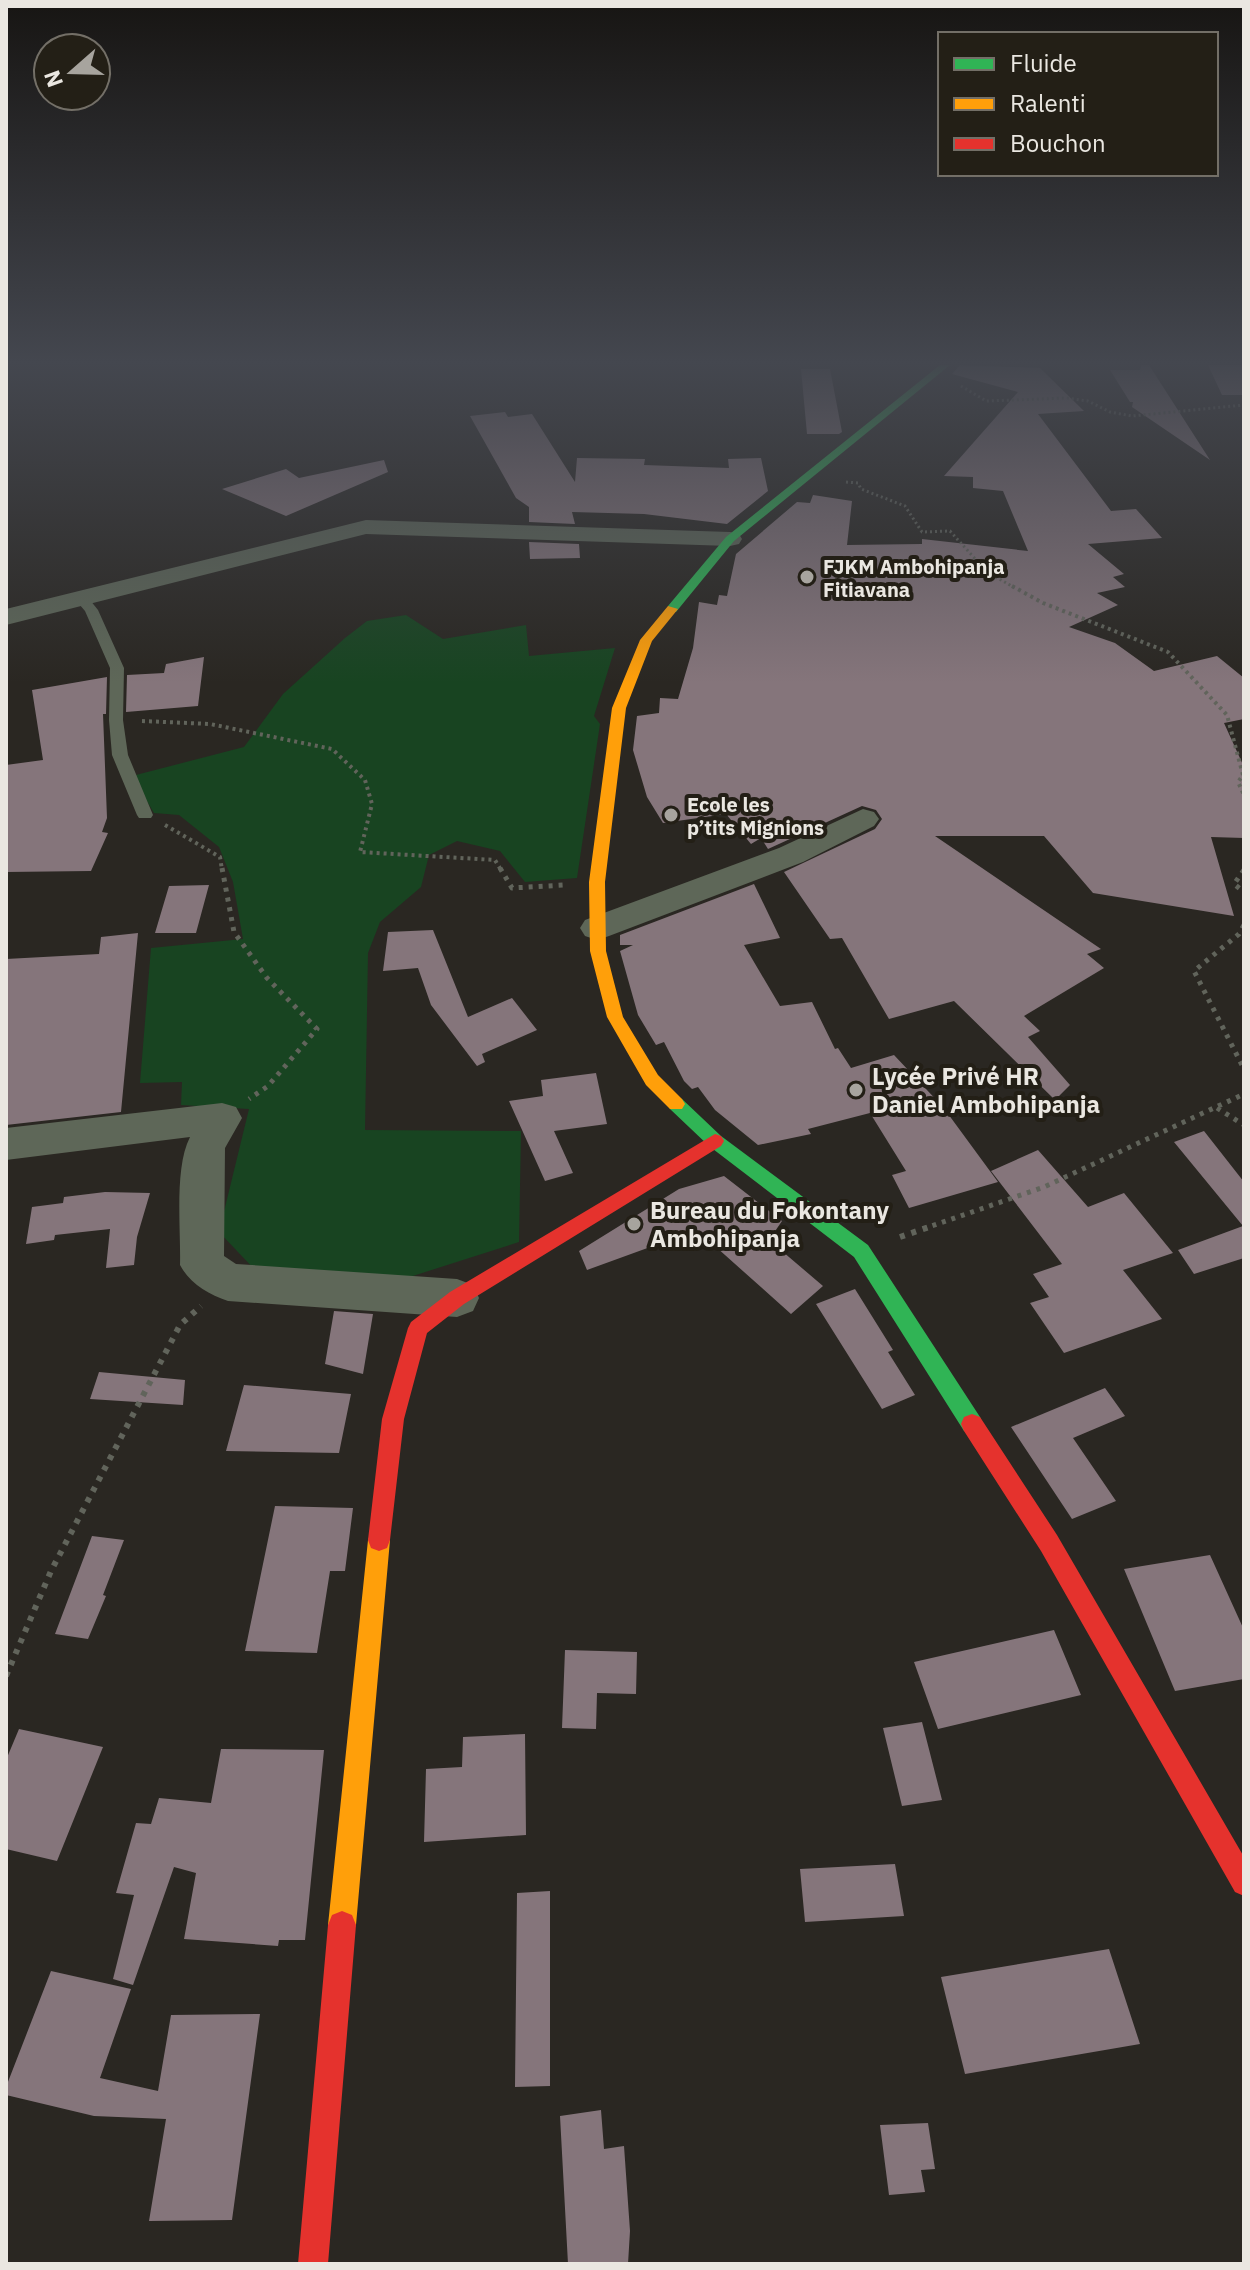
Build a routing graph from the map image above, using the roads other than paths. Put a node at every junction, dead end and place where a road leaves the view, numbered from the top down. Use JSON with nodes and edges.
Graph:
{"nodes":[{"id":1,"x":811,"y":471,"type":"edge"},
{"id":2,"x":730,"y":539,"type":"junction"},
{"id":3,"x":81,"y":598,"type":"junction"},
{"id":4,"x":6,"y":617,"type":"edge"},
{"id":5,"x":145,"y":815,"type":"road end"},
{"id":6,"x":863,"y":819,"type":"dead end"},
{"id":7,"x":597,"y":928,"type":"junction"},
{"id":8,"x":715,"y":1141,"type":"junction"},
{"id":9,"x":6,"y":1144,"type":"edge"},
{"id":10,"x":457,"y":1298,"type":"junction"},
{"id":11,"x":1244,"y":1883,"type":"edge"},
{"id":12,"x":313,"y":2264,"type":"edge"}],
"edges":[{"from":1,"to":2,"type":"street"},
{"from":2,"to":3,"type":"street"},
{"from":2,"to":7,"type":"street"},
{"from":3,"to":4,"type":"street"},
{"from":3,"to":5,"type":"lane"},
{"from":6,"to":7,"type":"street"},
{"from":7,"to":8,"type":"street"},
{"from":8,"to":10,"type":"street"},
{"from":8,"to":11,"type":"street"},
{"from":9,"to":10,"type":"street"},
{"from":10,"to":12,"type":"street"}]}
